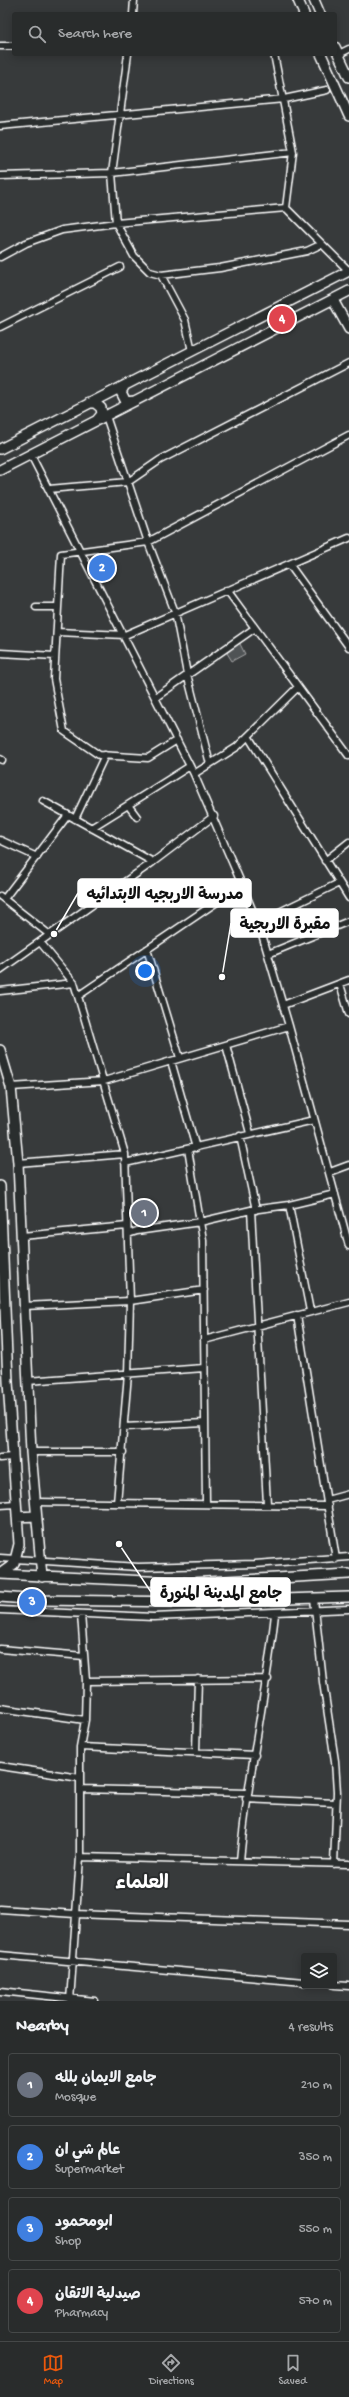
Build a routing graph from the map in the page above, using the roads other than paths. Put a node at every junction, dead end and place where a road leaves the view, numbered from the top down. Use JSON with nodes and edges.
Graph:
{"nodes":[{"id":1,"x":134,"y":0,"type":"edge"},
{"id":2,"x":298,"y":0,"type":"edge"},
{"id":3,"x":314,"y":0,"type":"edge"},
{"id":4,"x":133,"y":12,"type":"edge"},
{"id":5,"x":303,"y":12,"type":"edge"},
{"id":6,"x":319,"y":12,"type":"edge"},
{"id":7,"x":0,"y":46,"type":"edge"},
{"id":8,"x":12,"y":46,"type":"edge"},
{"id":9,"x":349,"y":49,"type":"edge"},
{"id":10,"x":337,"y":51,"type":"edge"},
{"id":11,"x":128,"y":56,"type":"edge"},
{"id":12,"x":274,"y":56,"type":"edge"},
{"id":13,"x":322,"y":56,"type":"edge"},
{"id":14,"x":349,"y":77,"type":"edge"},
{"id":15,"x":327,"y":90,"type":"dead end"},
{"id":16,"x":284,"y":99,"type":"junction"},
{"id":17,"x":122,"y":114,"type":"junction"},
{"id":18,"x":349,"y":116,"type":"edge"},
{"id":19,"x":0,"y":126,"type":"edge"},
{"id":20,"x":292,"y":152,"type":"junction"},
{"id":21,"x":112,"y":172,"type":"junction"},
{"id":22,"x":0,"y":176,"type":"edge"},
{"id":23,"x":286,"y":208,"type":"junction"},
{"id":24,"x":116,"y":223,"type":"junction"},
{"id":25,"x":322,"y":244,"type":"junction"},
{"id":26,"x":0,"y":258,"type":"edge"},
{"id":27,"x":120,"y":267,"type":"dead end"},
{"id":28,"x":349,"y":271,"type":"edge"},
{"id":29,"x":161,"y":275,"type":"junction"},
{"id":30,"x":348,"y":293,"type":"edge"},
{"id":31,"x":333,"y":300,"type":"junction"},
{"id":32,"x":0,"y":327,"type":"edge"},
{"id":33,"x":349,"y":329,"type":"edge"},
{"id":34,"x":192,"y":351,"type":"junction"},
{"id":35,"x":349,"y":363,"type":"edge"},
{"id":36,"x":125,"y":385,"type":"junction"},
{"id":37,"x":134,"y":402,"type":"junction"},
{"id":38,"x":89,"y":403,"type":"junction"},
{"id":39,"x":106,"y":416,"type":"junction"},
{"id":40,"x":97,"y":420,"type":"junction"},
{"id":41,"x":349,"y":435,"type":"edge"},
{"id":42,"x":0,"y":449,"type":"edge"},
{"id":43,"x":31,"y":454,"type":"junction"},
{"id":44,"x":0,"y":470,"type":"edge"},
{"id":45,"x":128,"y":482,"type":"junction"},
{"id":46,"x":49,"y":489,"type":"junction"},
{"id":47,"x":347,"y":539,"type":"edge"},
{"id":48,"x":148,"y":542,"type":"junction"},
{"id":49,"x":349,"y":547,"type":"edge"},
{"id":50,"x":82,"y":551,"type":"junction"},
{"id":51,"x":289,"y":564,"type":"junction"},
{"id":52,"x":227,"y":590,"type":"junction"},
{"id":53,"x":36,"y":607,"type":"dead end"},
{"id":54,"x":58,"y":607,"type":"junction"},
{"id":55,"x":176,"y":612,"type":"junction"},
{"id":56,"x":255,"y":628,"type":"junction"},
{"id":57,"x":56,"y":632,"type":"junction"},
{"id":58,"x":125,"y":635,"type":"junction"},
{"id":59,"x":349,"y":647,"type":"edge"},
{"id":60,"x":0,"y":653,"type":"edge"},
{"id":61,"x":55,"y":656,"type":"junction"},
{"id":62,"x":187,"y":674,"type":"junction"},
{"id":63,"x":298,"y":687,"type":"junction"},
{"id":64,"x":156,"y":697,"type":"junction"},
{"id":65,"x":248,"y":736,"type":"junction"},
{"id":66,"x":177,"y":740,"type":"junction"},
{"id":67,"x":105,"y":755,"type":"junction"},
{"id":68,"x":349,"y":756,"type":"edge"},
{"id":69,"x":210,"y":764,"type":"junction"},
{"id":70,"x":190,"y":766,"type":"junction"},
{"id":71,"x":194,"y":774,"type":"junction"},
{"id":72,"x":43,"y":801,"type":"dead end"},
{"id":73,"x":128,"y":805,"type":"junction"},
{"id":74,"x":68,"y":815,"type":"junction"},
{"id":75,"x":214,"y":816,"type":"junction"},
{"id":76,"x":137,"y":817,"type":"dead end"},
{"id":77,"x":75,"y":819,"type":"junction"},
{"id":78,"x":91,"y":828,"type":"junction"},
{"id":79,"x":0,"y":840,"type":"edge"},
{"id":80,"x":349,"y":842,"type":"edge"},
{"id":81,"x":37,"y":857,"type":"junction"},
{"id":82,"x":325,"y":861,"type":"junction"},
{"id":83,"x":153,"y":862,"type":"junction"},
{"id":84,"x":339,"y":883,"type":"junction"},
{"id":85,"x":242,"y":885,"type":"junction"},
{"id":86,"x":2,"y":897,"type":"edge"},
{"id":87,"x":349,"y":898,"type":"edge"},
{"id":88,"x":349,"y":921,"type":"edge"},
{"id":89,"x":257,"y":923,"type":"junction"},
{"id":90,"x":50,"y":935,"type":"junction"},
{"id":91,"x":40,"y":942,"type":"junction"},
{"id":92,"x":147,"y":949,"type":"junction"},
{"id":93,"x":268,"y":954,"type":"junction"},
{"id":94,"x":0,"y":970,"type":"edge"},
{"id":95,"x":349,"y":980,"type":"edge"},
{"id":96,"x":74,"y":984,"type":"junction"},
{"id":97,"x":340,"y":984,"type":"junction"},
{"id":98,"x":0,"y":991,"type":"edge"},
{"id":99,"x":78,"y":996,"type":"junction"},
{"id":100,"x":283,"y":1005,"type":"junction"},
{"id":101,"x":349,"y":1014,"type":"edge"},
{"id":102,"x":290,"y":1026,"type":"junction"},
{"id":103,"x":226,"y":1045,"type":"junction"},
{"id":104,"x":0,"y":1050,"type":"edge"},
{"id":105,"x":180,"y":1058,"type":"junction"},
{"id":106,"x":171,"y":1061,"type":"junction"},
{"id":107,"x":104,"y":1080,"type":"junction"},
{"id":108,"x":11,"y":1087,"type":"junction"},
{"id":109,"x":314,"y":1120,"type":"junction"},
{"id":110,"x":250,"y":1133,"type":"junction"},
{"id":111,"x":240,"y":1136,"type":"junction"},
{"id":112,"x":196,"y":1148,"type":"junction"},
{"id":113,"x":188,"y":1149,"type":"junction"},
{"id":114,"x":125,"y":1154,"type":"junction"},
{"id":115,"x":18,"y":1163,"type":"junction"},
{"id":116,"x":125,"y":1163,"type":"junction"},
{"id":117,"x":349,"y":1164,"type":"edge"},
{"id":118,"x":330,"y":1172,"type":"junction"},
{"id":119,"x":0,"y":1186,"type":"edge"},
{"id":120,"x":335,"y":1194,"type":"junction"},
{"id":121,"x":289,"y":1205,"type":"junction"},
{"id":122,"x":254,"y":1210,"type":"junction"},
{"id":123,"x":200,"y":1222,"type":"junction"},
{"id":124,"x":127,"y":1226,"type":"junction"},
{"id":125,"x":128,"y":1234,"type":"junction"},
{"id":126,"x":22,"y":1236,"type":"junction"},
{"id":127,"x":1,"y":1237,"type":"edge"},
{"id":128,"x":349,"y":1246,"type":"edge"},
{"id":129,"x":204,"y":1290,"type":"junction"},
{"id":130,"x":130,"y":1302,"type":"junction"},
{"id":131,"x":349,"y":1302,"type":"edge"},
{"id":132,"x":24,"y":1306,"type":"junction"},
{"id":133,"x":2,"y":1308,"type":"edge"},
{"id":134,"x":310,"y":1311,"type":"junction"},
{"id":135,"x":297,"y":1315,"type":"junction"},
{"id":136,"x":257,"y":1326,"type":"junction"},
{"id":137,"x":204,"y":1340,"type":"junction"},
{"id":138,"x":204,"y":1368,"type":"junction"},
{"id":139,"x":128,"y":1374,"type":"junction"},
{"id":140,"x":28,"y":1381,"type":"junction"},
{"id":141,"x":4,"y":1382,"type":"edge"},
{"id":142,"x":205,"y":1423,"type":"junction"},
{"id":143,"x":124,"y":1427,"type":"junction"},
{"id":144,"x":31,"y":1452,"type":"junction"},
{"id":145,"x":123,"y":1452,"type":"junction"},
{"id":146,"x":12,"y":1457,"type":"junction"},
{"id":147,"x":0,"y":1458,"type":"edge"},
{"id":148,"x":349,"y":1494,"type":"edge"},
{"id":149,"x":35,"y":1502,"type":"junction"},
{"id":150,"x":117,"y":1503,"type":"junction"},
{"id":151,"x":206,"y":1503,"type":"junction"},
{"id":152,"x":327,"y":1503,"type":"junction"},
{"id":153,"x":0,"y":1504,"type":"edge"},
{"id":154,"x":16,"y":1504,"type":"junction"},
{"id":155,"x":267,"y":1504,"type":"junction"},
{"id":156,"x":36,"y":1516,"type":"junction"},
{"id":157,"x":17,"y":1517,"type":"junction"},
{"id":158,"x":349,"y":1557,"type":"edge"},
{"id":159,"x":0,"y":1558,"type":"edge"},
{"id":160,"x":16,"y":1559,"type":"junction"},
{"id":161,"x":336,"y":1559,"type":"junction"},
{"id":162,"x":40,"y":1561,"type":"junction"},
{"id":163,"x":0,"y":1574,"type":"edge"},
{"id":164,"x":349,"y":1574,"type":"edge"},
{"id":165,"x":42,"y":1577,"type":"junction"},
{"id":166,"x":0,"y":1597,"type":"edge"},
{"id":167,"x":349,"y":1597,"type":"edge"},
{"id":168,"x":314,"y":1599,"type":"junction"},
{"id":169,"x":0,"y":1610,"type":"edge"},
{"id":170,"x":349,"y":1610,"type":"edge"},
{"id":171,"x":315,"y":1611,"type":"junction"},
{"id":172,"x":81,"y":1614,"type":"junction"},
{"id":173,"x":275,"y":1614,"type":"junction"},
{"id":174,"x":0,"y":1649,"type":"edge"},
{"id":175,"x":84,"y":1656,"type":"junction"},
{"id":176,"x":268,"y":1678,"type":"junction"},
{"id":177,"x":198,"y":1679,"type":"junction"},
{"id":178,"x":86,"y":1681,"type":"junction"},
{"id":179,"x":0,"y":1708,"type":"edge"},
{"id":180,"x":85,"y":1720,"type":"junction"},
{"id":181,"x":80,"y":1747,"type":"junction"},
{"id":182,"x":196,"y":1752,"type":"junction"},
{"id":183,"x":255,"y":1755,"type":"junction"},
{"id":184,"x":0,"y":1766,"type":"edge"},
{"id":185,"x":80,"y":1778,"type":"junction"},
{"id":186,"x":80,"y":1789,"type":"junction"},
{"id":187,"x":247,"y":1796,"type":"junction"},
{"id":188,"x":336,"y":1803,"type":"junction"},
{"id":189,"x":80,"y":1857,"type":"junction"},
{"id":190,"x":240,"y":1861,"type":"junction"},
{"id":191,"x":334,"y":1864,"type":"junction"},
{"id":192,"x":349,"y":1864,"type":"edge"},
{"id":193,"x":0,"y":1909,"type":"edge"},
{"id":194,"x":75,"y":1914,"type":"junction"},
{"id":195,"x":349,"y":1924,"type":"edge"},
{"id":196,"x":0,"y":1955,"type":"edge"},
{"id":197,"x":71,"y":1962,"type":"junction"},
{"id":198,"x":301,"y":1982,"type":"edge"},
{"id":199,"x":337,"y":1985,"type":"edge"},
{"id":200,"x":349,"y":1986,"type":"edge"},
{"id":201,"x":0,"y":1991,"type":"edge"},
{"id":202,"x":70,"y":1999,"type":"edge"},
{"id":203,"x":96,"y":2001,"type":"edge"}],
"edges":[{"from":1,"to":4,"type":"street"},
{"from":2,"to":5,"type":"main road"},
{"from":3,"to":6,"type":"main road"},
{"from":7,"to":8,"type":"street"},
{"from":9,"to":10,"type":"street"},
{"from":10,"to":14,"type":"main road"},
{"from":11,"to":17,"type":"street"},
{"from":12,"to":16,"type":"street"},
{"from":13,"to":18,"type":"main road"},
{"from":15,"to":16,"type":"street"},
{"from":16,"to":17,"type":"street"},
{"from":16,"to":20,"type":"street"},
{"from":17,"to":19,"type":"street"},
{"from":17,"to":21,"type":"street"},
{"from":20,"to":21,"type":"street"},
{"from":20,"to":23,"type":"street"},
{"from":21,"to":22,"type":"street"},
{"from":21,"to":24,"type":"street"},
{"from":23,"to":24,"type":"street"},
{"from":23,"to":25,"type":"street"},
{"from":24,"to":26,"type":"street"},
{"from":24,"to":29,"type":"street"},
{"from":25,"to":28,"type":"street"},
{"from":25,"to":29,"type":"street"},
{"from":27,"to":32,"type":"street"},
{"from":28,"to":34,"type":"main road"},
{"from":29,"to":34,"type":"street"},
{"from":30,"to":31,"type":"main road"},
{"from":31,"to":33,"type":"main road"},
{"from":31,"to":37,"type":"main road"},
{"from":34,"to":36,"type":"main road"},
{"from":35,"to":45,"type":"street"},
{"from":36,"to":37,"type":"main road"},
{"from":36,"to":38,"type":"main road"},
{"from":37,"to":39,"type":"main road"},
{"from":38,"to":40,"type":"main road"},
{"from":38,"to":42,"type":"main road"},
{"from":39,"to":40,"type":"main road"},
{"from":39,"to":45,"type":"street"},
{"from":40,"to":43,"type":"main road"},
{"from":41,"to":48,"type":"street"},
{"from":43,"to":44,"type":"main road"},
{"from":43,"to":46,"type":"street"},
{"from":45,"to":46,"type":"street"},
{"from":45,"to":48,"type":"street"},
{"from":46,"to":50,"type":"street"},
{"from":47,"to":49,"type":"street"},
{"from":47,"to":51,"type":"street"},
{"from":48,"to":50,"type":"street"},
{"from":48,"to":55,"type":"street"},
{"from":50,"to":54,"type":"street"},
{"from":50,"to":58,"type":"street"},
{"from":51,"to":52,"type":"street"},
{"from":51,"to":59,"type":"street"},
{"from":52,"to":55,"type":"street"},
{"from":52,"to":56,"type":"street"},
{"from":53,"to":54,"type":"street"},
{"from":54,"to":57,"type":"street"},
{"from":55,"to":58,"type":"street"},
{"from":55,"to":62,"type":"street"},
{"from":56,"to":62,"type":"street"},
{"from":56,"to":63,"type":"street"},
{"from":57,"to":58,"type":"street"},
{"from":57,"to":61,"type":"street"},
{"from":58,"to":64,"type":"street"},
{"from":60,"to":61,"type":"street"},
{"from":61,"to":67,"type":"street"},
{"from":62,"to":64,"type":"street"},
{"from":62,"to":69,"type":"street"},
{"from":63,"to":65,"type":"street"},
{"from":63,"to":68,"type":"street"},
{"from":64,"to":66,"type":"street"},
{"from":65,"to":69,"type":"street"},
{"from":65,"to":82,"type":"street"},
{"from":66,"to":67,"type":"street"},
{"from":66,"to":70,"type":"street"},
{"from":67,"to":77,"type":"street"},
{"from":69,"to":71,"type":"street"},
{"from":70,"to":71,"type":"street"},
{"from":70,"to":73,"type":"street"},
{"from":71,"to":75,"type":"street"},
{"from":72,"to":74,"type":"street"},
{"from":73,"to":76,"type":"street"},
{"from":73,"to":78,"type":"street"},
{"from":74,"to":77,"type":"street"},
{"from":74,"to":81,"type":"street"},
{"from":75,"to":83,"type":"street"},
{"from":75,"to":85,"type":"street"},
{"from":77,"to":78,"type":"street"},
{"from":78,"to":83,"type":"street"},
{"from":79,"to":81,"type":"street"},
{"from":80,"to":82,"type":"street"},
{"from":81,"to":86,"type":"street"},
{"from":82,"to":84,"type":"street"},
{"from":83,"to":90,"type":"street"},
{"from":84,"to":87,"type":"street"},
{"from":84,"to":89,"type":"street"},
{"from":85,"to":89,"type":"street"},
{"from":85,"to":92,"type":"street"},
{"from":86,"to":90,"type":"street"},
{"from":88,"to":93,"type":"street"},
{"from":89,"to":93,"type":"street"},
{"from":90,"to":91,"type":"street"},
{"from":91,"to":94,"type":"street"},
{"from":91,"to":96,"type":"street"},
{"from":92,"to":99,"type":"street"},
{"from":92,"to":105,"type":"street"},
{"from":93,"to":100,"type":"street"},
{"from":95,"to":97,"type":"street"},
{"from":96,"to":98,"type":"street"},
{"from":96,"to":99,"type":"street"},
{"from":97,"to":100,"type":"street"},
{"from":97,"to":101,"type":"street"},
{"from":99,"to":107,"type":"street"},
{"from":100,"to":102,"type":"street"},
{"from":102,"to":103,"type":"street"},
{"from":102,"to":109,"type":"street"},
{"from":103,"to":105,"type":"street"},
{"from":103,"to":110,"type":"street"},
{"from":104,"to":108,"type":"main road"},
{"from":105,"to":106,"type":"street"},
{"from":106,"to":107,"type":"street"},
{"from":106,"to":112,"type":"street"},
{"from":107,"to":108,"type":"street"},
{"from":107,"to":114,"type":"street"},
{"from":108,"to":115,"type":"main road"},
{"from":109,"to":110,"type":"street"},
{"from":109,"to":118,"type":"street"},
{"from":110,"to":111,"type":"street"},
{"from":111,"to":112,"type":"street"},
{"from":111,"to":122,"type":"street"},
{"from":112,"to":113,"type":"street"},
{"from":113,"to":116,"type":"street"},
{"from":113,"to":123,"type":"street"},
{"from":114,"to":115,"type":"street"},
{"from":114,"to":116,"type":"street"},
{"from":115,"to":126,"type":"main road"},
{"from":116,"to":124,"type":"street"},
{"from":117,"to":118,"type":"street"},
{"from":118,"to":120,"type":"street"},
{"from":119,"to":127,"type":"main road"},
{"from":120,"to":121,"type":"street"},
{"from":120,"to":128,"type":"street"},
{"from":121,"to":122,"type":"street"},
{"from":121,"to":134,"type":"street"},
{"from":122,"to":123,"type":"street"},
{"from":122,"to":136,"type":"street"},
{"from":123,"to":125,"type":"street"},
{"from":123,"to":129,"type":"street"},
{"from":124,"to":125,"type":"street"},
{"from":124,"to":126,"type":"street"},
{"from":125,"to":130,"type":"street"},
{"from":126,"to":132,"type":"main road"},
{"from":127,"to":133,"type":"main road"},
{"from":129,"to":130,"type":"street"},
{"from":129,"to":137,"type":"street"},
{"from":130,"to":132,"type":"street"},
{"from":130,"to":139,"type":"street"},
{"from":131,"to":134,"type":"street"},
{"from":132,"to":140,"type":"main road"},
{"from":133,"to":141,"type":"main road"},
{"from":134,"to":135,"type":"street"},
{"from":135,"to":136,"type":"street"},
{"from":135,"to":152,"type":"street"},
{"from":136,"to":137,"type":"street"},
{"from":136,"to":155,"type":"street"},
{"from":137,"to":138,"type":"street"},
{"from":138,"to":139,"type":"street"},
{"from":138,"to":142,"type":"street"},
{"from":139,"to":140,"type":"street"},
{"from":139,"to":143,"type":"street"},
{"from":140,"to":144,"type":"main road"},
{"from":141,"to":146,"type":"main road"},
{"from":142,"to":143,"type":"street"},
{"from":142,"to":151,"type":"street"},
{"from":143,"to":145,"type":"street"},
{"from":144,"to":145,"type":"street"},
{"from":144,"to":149,"type":"main road"},
{"from":145,"to":150,"type":"street"},
{"from":146,"to":147,"type":"street"},
{"from":146,"to":154,"type":"main road"},
{"from":148,"to":152,"type":"street"},
{"from":149,"to":150,"type":"street"},
{"from":149,"to":156,"type":"main road"},
{"from":150,"to":151,"type":"street"},
{"from":151,"to":155,"type":"street"},
{"from":152,"to":155,"type":"street"},
{"from":152,"to":161,"type":"street"},
{"from":153,"to":154,"type":"street"},
{"from":154,"to":157,"type":"main road"},
{"from":156,"to":157,"type":"main road"},
{"from":156,"to":162,"type":"main road"},
{"from":157,"to":160,"type":"main road"},
{"from":158,"to":161,"type":"street"},
{"from":159,"to":160,"type":"street"},
{"from":160,"to":162,"type":"street"},
{"from":160,"to":163,"type":"main road"},
{"from":161,"to":162,"type":"street"},
{"from":162,"to":165,"type":"main road"},
{"from":163,"to":165,"type":"main road"},
{"from":164,"to":165,"type":"main road"},
{"from":166,"to":168,"type":"main road"},
{"from":167,"to":168,"type":"main road"},
{"from":168,"to":171,"type":"street"},
{"from":169,"to":172,"type":"street"},
{"from":170,"to":171,"type":"street"},
{"from":171,"to":173,"type":"street"},
{"from":171,"to":188,"type":"street"},
{"from":172,"to":173,"type":"street"},
{"from":172,"to":175,"type":"street"},
{"from":173,"to":176,"type":"street"},
{"from":174,"to":175,"type":"street"},
{"from":175,"to":178,"type":"street"},
{"from":176,"to":177,"type":"street"},
{"from":176,"to":183,"type":"street"},
{"from":177,"to":178,"type":"street"},
{"from":177,"to":182,"type":"street"},
{"from":178,"to":180,"type":"street"},
{"from":179,"to":180,"type":"street"},
{"from":180,"to":181,"type":"street"},
{"from":181,"to":182,"type":"street"},
{"from":181,"to":185,"type":"street"},
{"from":182,"to":183,"type":"street"},
{"from":183,"to":187,"type":"street"},
{"from":184,"to":185,"type":"street"},
{"from":185,"to":186,"type":"street"},
{"from":186,"to":187,"type":"street"},
{"from":186,"to":189,"type":"street"},
{"from":187,"to":188,"type":"street"},
{"from":187,"to":190,"type":"street"},
{"from":188,"to":191,"type":"street"},
{"from":189,"to":190,"type":"street"},
{"from":189,"to":194,"type":"street"},
{"from":190,"to":191,"type":"street"},
{"from":191,"to":192,"type":"street"},
{"from":193,"to":194,"type":"street"},
{"from":194,"to":195,"type":"street"},
{"from":194,"to":197,"type":"street"},
{"from":196,"to":197,"type":"street"},
{"from":197,"to":198,"type":"street"},
{"from":197,"to":202,"type":"street"},
{"from":199,"to":200,"type":"street"},
{"from":201,"to":202,"type":"street"},
{"from":202,"to":203,"type":"street"}]}
